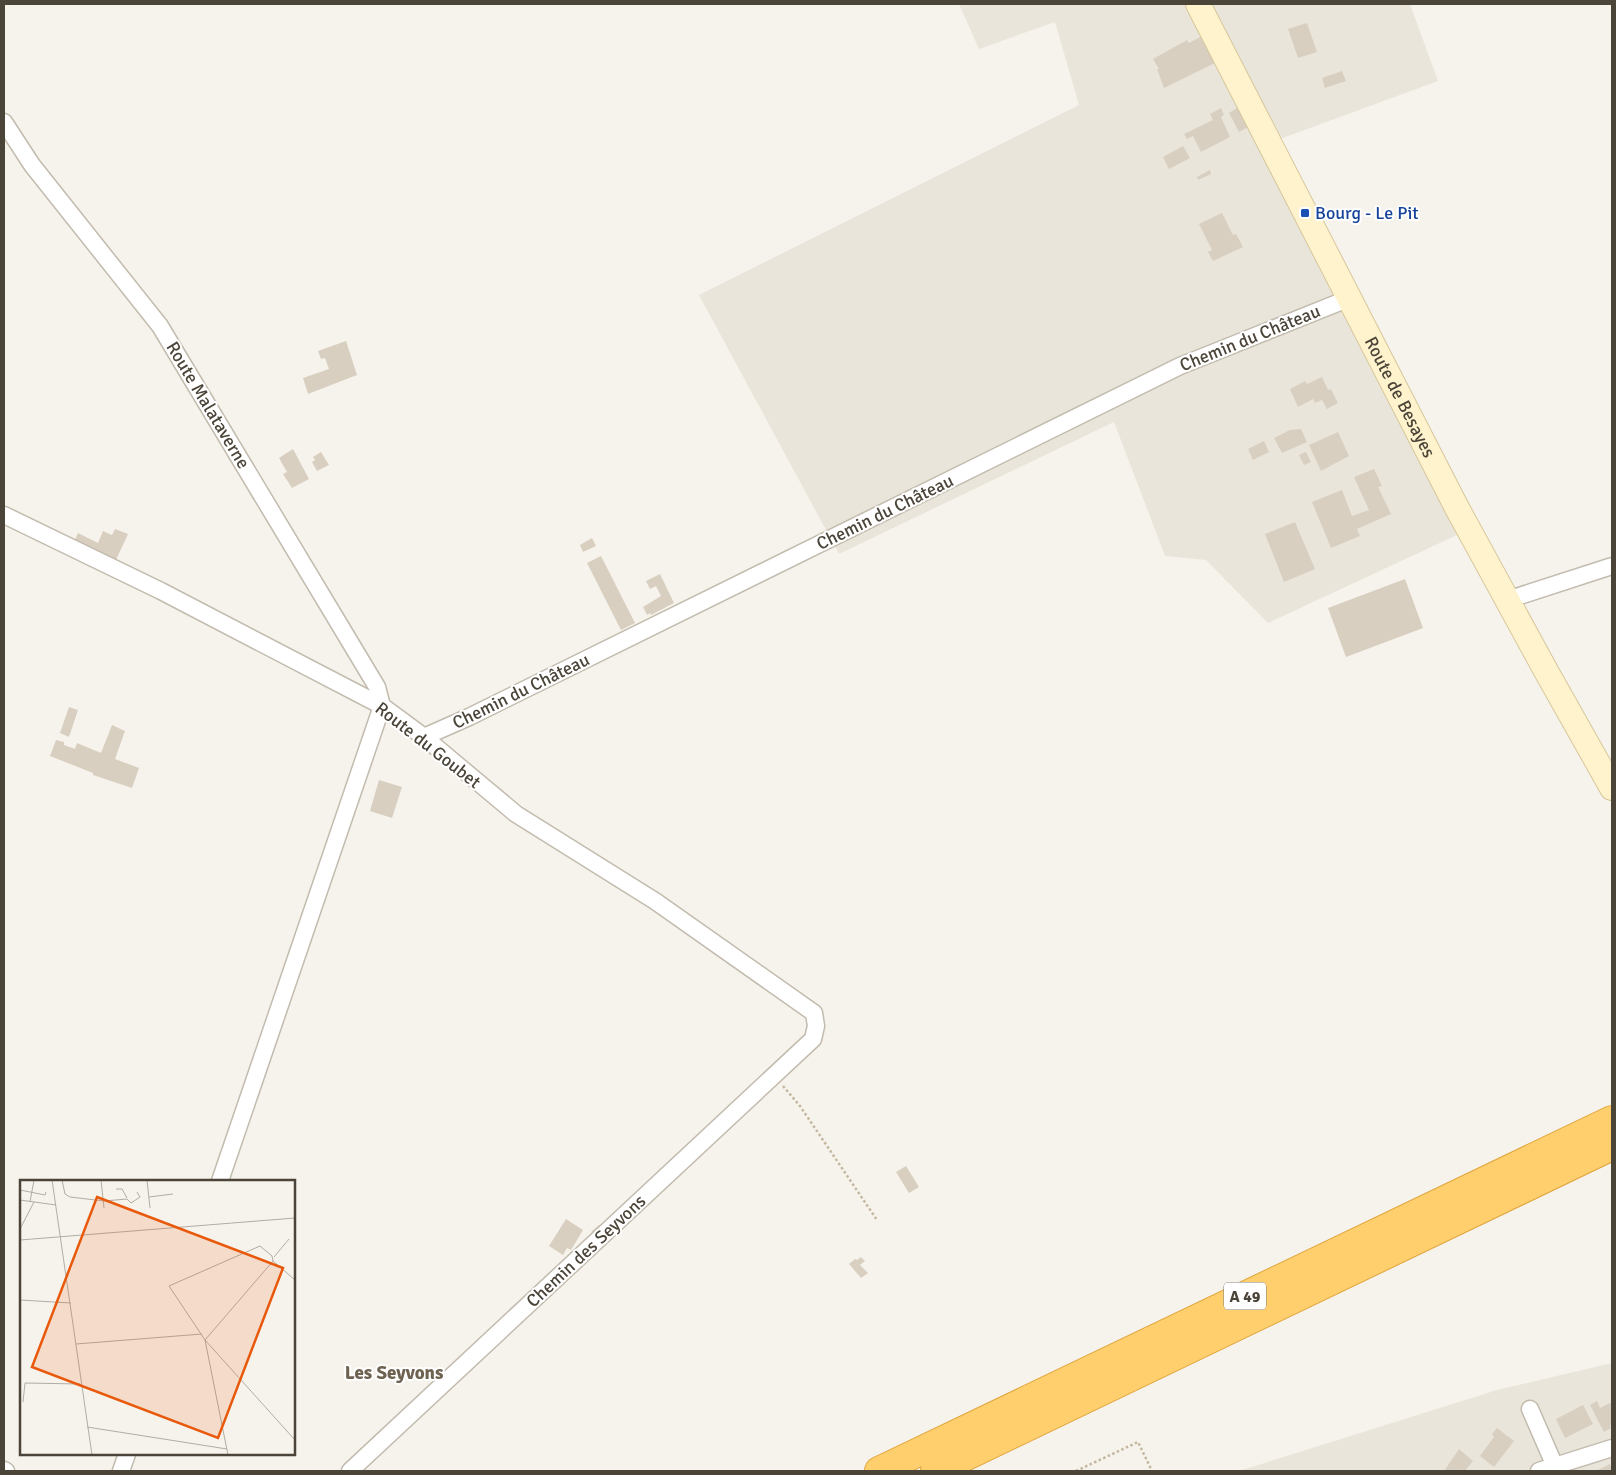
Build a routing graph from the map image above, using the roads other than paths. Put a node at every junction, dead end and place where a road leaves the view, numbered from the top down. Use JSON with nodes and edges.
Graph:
{"nodes":[{"id":1,"x":1198,"y":4,"type":"edge"},
{"id":2,"x":4,"y":122,"type":"edge"},
{"id":3,"x":1350,"y":298,"type":"junction"},
{"id":4,"x":4,"y":515,"type":"edge"},
{"id":5,"x":1612,"y":566,"type":"edge"},
{"id":6,"x":1507,"y":600,"type":"junction"},
{"id":7,"x":382,"y":706,"type":"junction"},
{"id":8,"x":424,"y":737,"type":"junction"},
{"id":9,"x":1612,"y":788,"type":"edge"},
{"id":10,"x":816,"y":1026,"type":"joint"},
{"id":11,"x":1612,"y":1120,"type":"edge"},
{"id":12,"x":1612,"y":1146,"type":"edge"},
{"id":13,"x":220,"y":1180,"type":"edge"},
{"id":14,"x":1530,"y":1409,"type":"dead end"},
{"id":15,"x":1612,"y":1448,"type":"edge"},
{"id":16,"x":127,"y":1455,"type":"edge"},
{"id":17,"x":1550,"y":1470,"type":"edge"},
{"id":18,"x":121,"y":1471,"type":"edge"},
{"id":19,"x":350,"y":1471,"type":"edge"},
{"id":20,"x":879,"y":1471,"type":"edge"},
{"id":21,"x":935,"y":1471,"type":"edge"}],
"edges":[{"from":1,"to":3,"type":"street","name":"Route de Besayes"},
{"from":2,"to":7,"type":"street","name":"Route Malataverne"},
{"from":3,"to":6,"type":"street","name":"Route de Besayes"},
{"from":3,"to":8,"type":"street","name":"Chemin du Château"},
{"from":4,"to":7,"type":"street","name":"Route du Goubet"},
{"from":5,"to":6,"type":"street"},
{"from":6,"to":9,"type":"street","name":"Route de Besayes"},
{"from":7,"to":8,"type":"street","name":"Route du Goubet"},
{"from":7,"to":13,"type":"street"},
{"from":8,"to":10,"type":"street","name":"Route du Goubet"},
{"from":10,"to":19,"type":"street","name":"Chemin des Seyvons"},
{"from":11,"to":20,"type":"highway","number":"A 49"},
{"from":12,"to":21,"type":"highway","number":"A 49"},
{"from":14,"to":17,"type":"street"},
{"from":15,"to":17,"type":"street"},
{"from":16,"to":18,"type":"street"}]}
